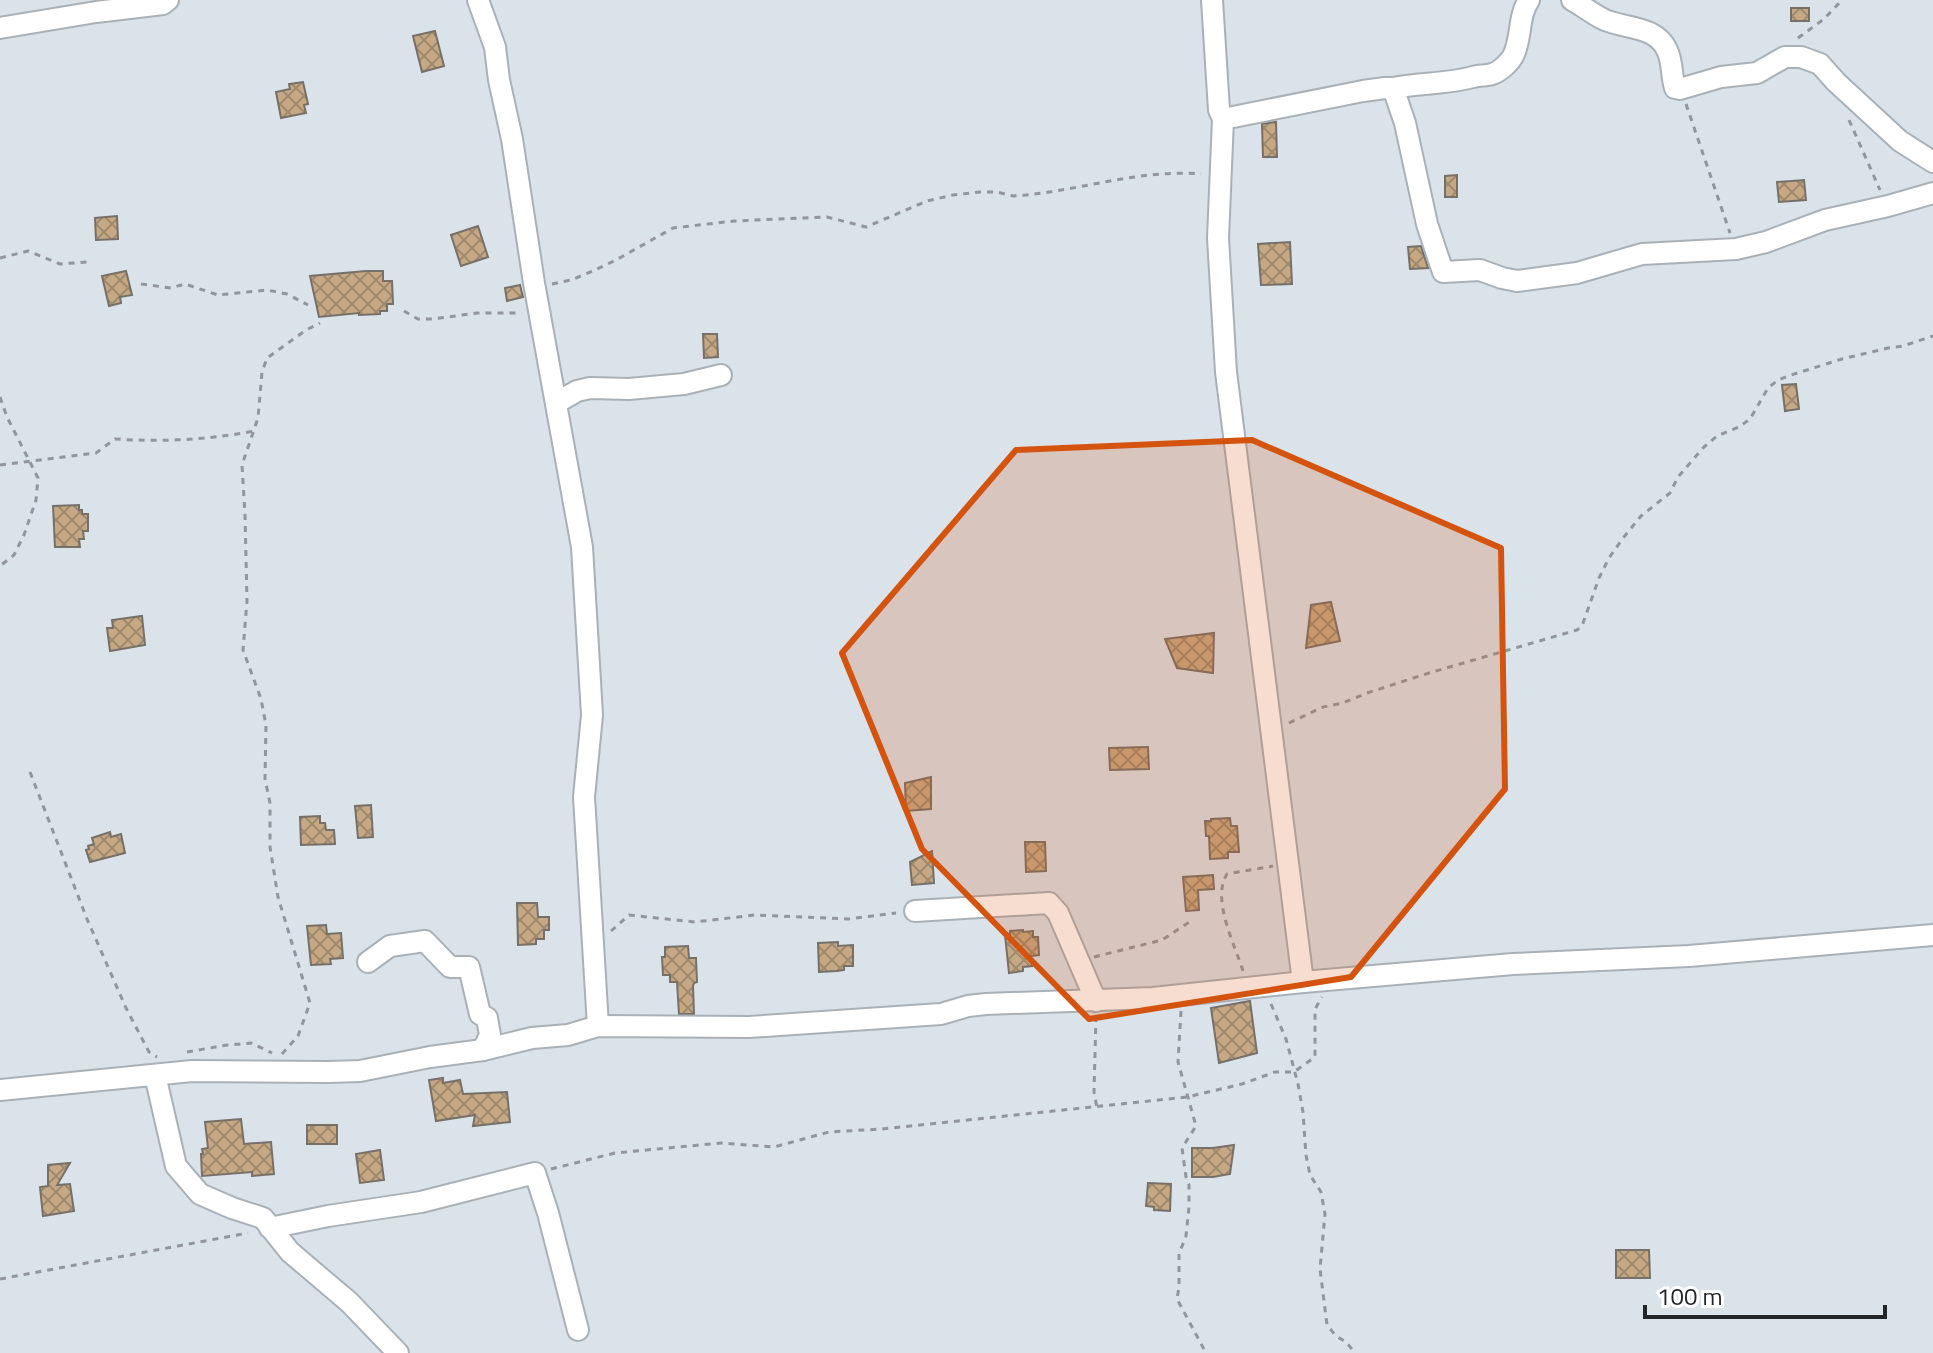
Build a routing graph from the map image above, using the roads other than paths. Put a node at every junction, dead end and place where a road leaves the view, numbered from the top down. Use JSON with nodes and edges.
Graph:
{"nodes":[{"id":1,"x":168,"y":0,"type":"edge"},
{"id":2,"x":478,"y":0,"type":"edge"},
{"id":3,"x":1212,"y":0,"type":"edge"},
{"id":4,"x":1529,"y":0,"type":"edge"},
{"id":5,"x":1572,"y":0,"type":"edge"},
{"id":6,"x":0,"y":28,"type":"edge"},
{"id":7,"x":1393,"y":88,"type":"junction"},
{"id":8,"x":1223,"y":119,"type":"junction"},
{"id":9,"x":1933,"y":162,"type":"edge"},
{"id":10,"x":1933,"y":193,"type":"edge"},
{"id":11,"x":721,"y":375,"type":"dead end"},
{"id":12,"x":556,"y":403,"type":"junction"},
{"id":13,"x":915,"y":911,"type":"road end"},
{"id":14,"x":1933,"y":935,"type":"edge"},
{"id":15,"x":368,"y":962,"type":"dead end"},
{"id":16,"x":1303,"y":982,"type":"junction"},
{"id":17,"x":1096,"y":1001,"type":"junction"},
{"id":18,"x":598,"y":1026,"type":"junction"},
{"id":19,"x":483,"y":1050,"type":"junction"},
{"id":20,"x":157,"y":1066,"type":"junction"},
{"id":21,"x":0,"y":1090,"type":"edge"},
{"id":22,"x":270,"y":1228,"type":"junction"},
{"id":23,"x":578,"y":1330,"type":"dead end"},
{"id":24,"x":398,"y":1353,"type":"edge"}],
"edges":[{"from":1,"to":6,"type":"street"},
{"from":2,"to":12,"type":"street"},
{"from":3,"to":8,"type":"street"},
{"from":4,"to":7,"type":"street"},
{"from":5,"to":9,"type":"street"},
{"from":7,"to":8,"type":"street"},
{"from":7,"to":10,"type":"street"},
{"from":8,"to":16,"type":"street"},
{"from":11,"to":12,"type":"street"},
{"from":12,"to":18,"type":"street"},
{"from":13,"to":17,"type":"street"},
{"from":14,"to":16,"type":"street"},
{"from":15,"to":19,"type":"street"},
{"from":16,"to":17,"type":"street"},
{"from":17,"to":18,"type":"street"},
{"from":18,"to":19,"type":"street"},
{"from":19,"to":20,"type":"street"},
{"from":20,"to":21,"type":"street"},
{"from":20,"to":22,"type":"street"},
{"from":22,"to":23,"type":"street"},
{"from":22,"to":24,"type":"street"}]}
